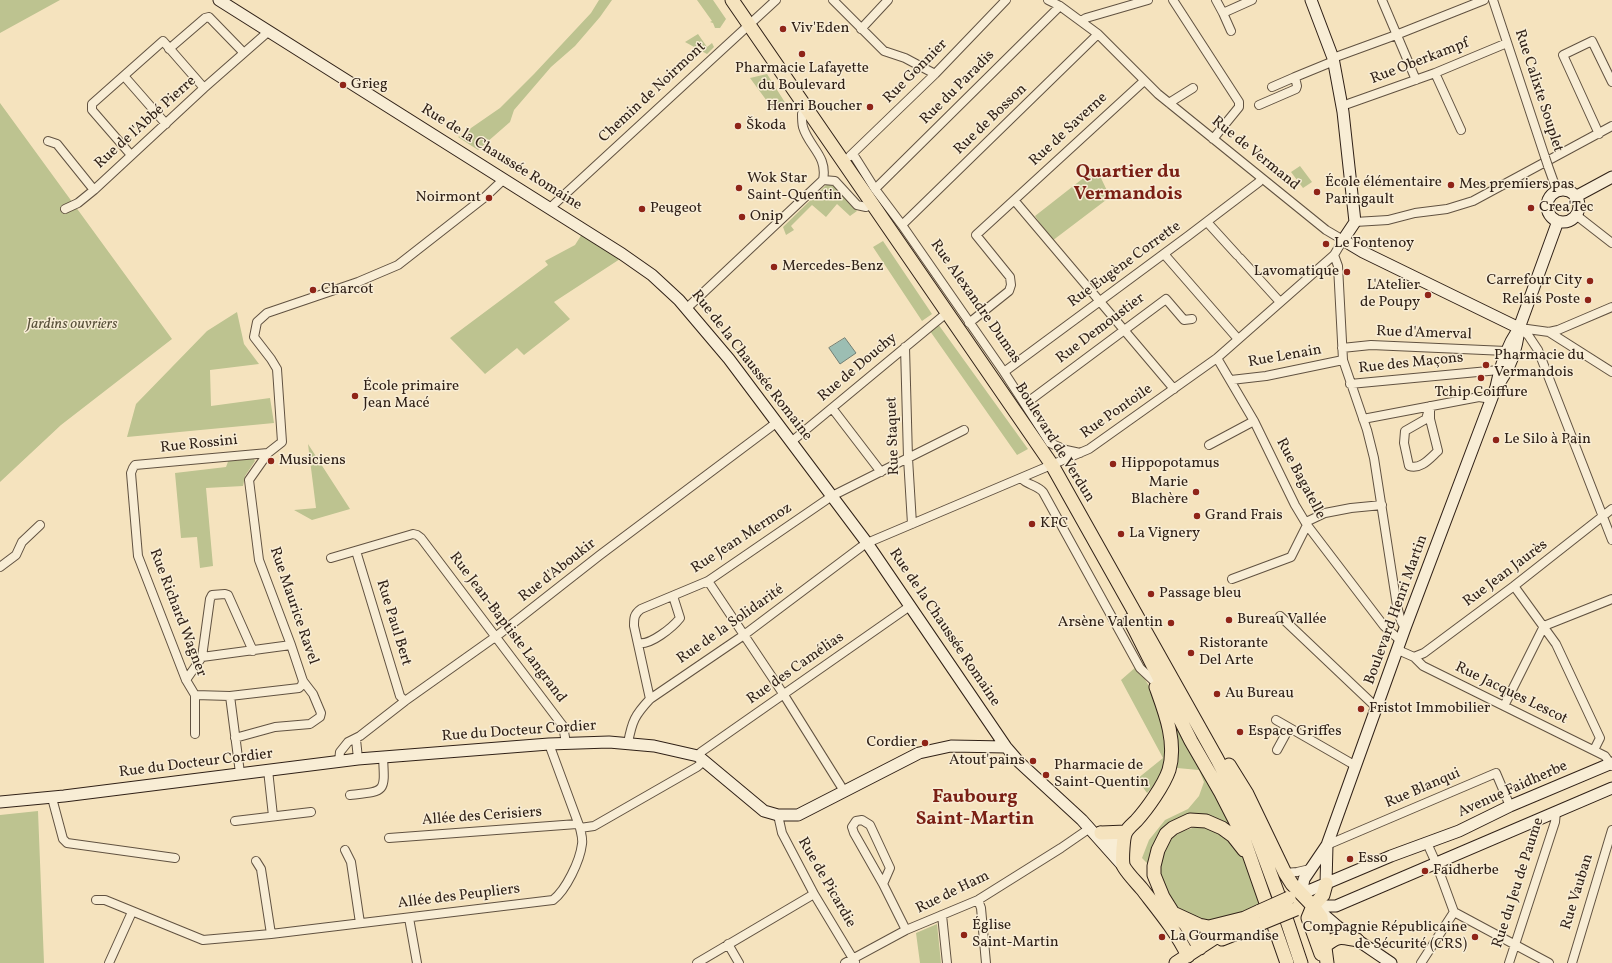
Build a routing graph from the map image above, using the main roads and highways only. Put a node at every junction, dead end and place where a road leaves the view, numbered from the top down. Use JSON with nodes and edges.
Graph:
{"nodes":[{"id":1,"x":722,"y":0,"type":"edge"},
{"id":2,"x":732,"y":0,"type":"edge"},
{"id":3,"x":746,"y":27,"type":"junction"},
{"id":4,"x":945,"y":314,"type":"junction"},
{"id":5,"x":1050,"y":466,"type":"junction"},
{"id":6,"x":1139,"y":638,"type":"junction"},
{"id":7,"x":1158,"y":652,"type":"junction"},
{"id":8,"x":1096,"y":831,"type":"road end"},
{"id":9,"x":1126,"y":832,"type":"junction"},
{"id":10,"x":1123,"y":851,"type":"junction"},
{"id":11,"x":1252,"y":860,"type":"junction"},
{"id":12,"x":1326,"y":884,"type":"road end"},
{"id":13,"x":1295,"y":900,"type":"junction"},
{"id":14,"x":1313,"y":906,"type":"junction"},
{"id":15,"x":1173,"y":913,"type":"junction"},
{"id":16,"x":1261,"y":917,"type":"junction"},
{"id":17,"x":1245,"y":918,"type":"junction"},
{"id":18,"x":1357,"y":940,"type":"road end"},
{"id":19,"x":1326,"y":945,"type":"junction"},
{"id":20,"x":1200,"y":948,"type":"junction"},
{"id":21,"x":1190,"y":960,"type":"edge"},
{"id":22,"x":1176,"y":963,"type":"edge"},
{"id":23,"x":1287,"y":963,"type":"edge"},
{"id":24,"x":1301,"y":963,"type":"edge"},
{"id":25,"x":1326,"y":963,"type":"edge"}],
"edges":[{"from":1,"to":3,"type":"main road"},
{"from":2,"to":3,"type":"main road","name":"Rue Alexandre Dumas"},
{"from":3,"to":4,"type":"main road"},
{"from":3,"to":4,"type":"main road","name":"Rue Alexandre Dumas"},
{"from":4,"to":5,"type":"main road","name":"Boulevard de Verdun"},
{"from":5,"to":6,"type":"main road"},
{"from":5,"to":7,"type":"main road","name":"Boulevard de Verdun"},
{"from":6,"to":9,"type":"main road"},
{"from":6,"to":11,"type":"main road"},
{"from":7,"to":13,"type":"main road"},
{"from":7,"to":24,"type":"main road"},
{"from":8,"to":9,"type":"main road"},
{"from":9,"to":10,"type":"main road"},
{"from":10,"to":15,"type":"main road","name":"Rue de la Chaussée Romaine"},
{"from":10,"to":21,"type":"main road","name":"Rue de la Chaussée Romaine"},
{"from":11,"to":15,"type":"main road"},
{"from":11,"to":23,"type":"main road"},
{"from":12,"to":14,"type":"main road"},
{"from":13,"to":14,"type":"main road"},
{"from":13,"to":16,"type":"main road","bridge":true},
{"from":14,"to":19,"type":"main road"},
{"from":14,"to":25,"type":"main road"},
{"from":15,"to":17,"type":"main road"},
{"from":15,"to":20,"type":"main road","name":"Rue de la Chaussée Romaine"},
{"from":16,"to":17,"type":"main road"},
{"from":16,"to":20,"type":"main road"},
{"from":17,"to":20,"type":"main road"},
{"from":18,"to":19,"type":"main road"},
{"from":19,"to":25,"type":"main road"},
{"from":20,"to":21,"type":"main road"},
{"from":21,"to":22,"type":"main road"}]}
